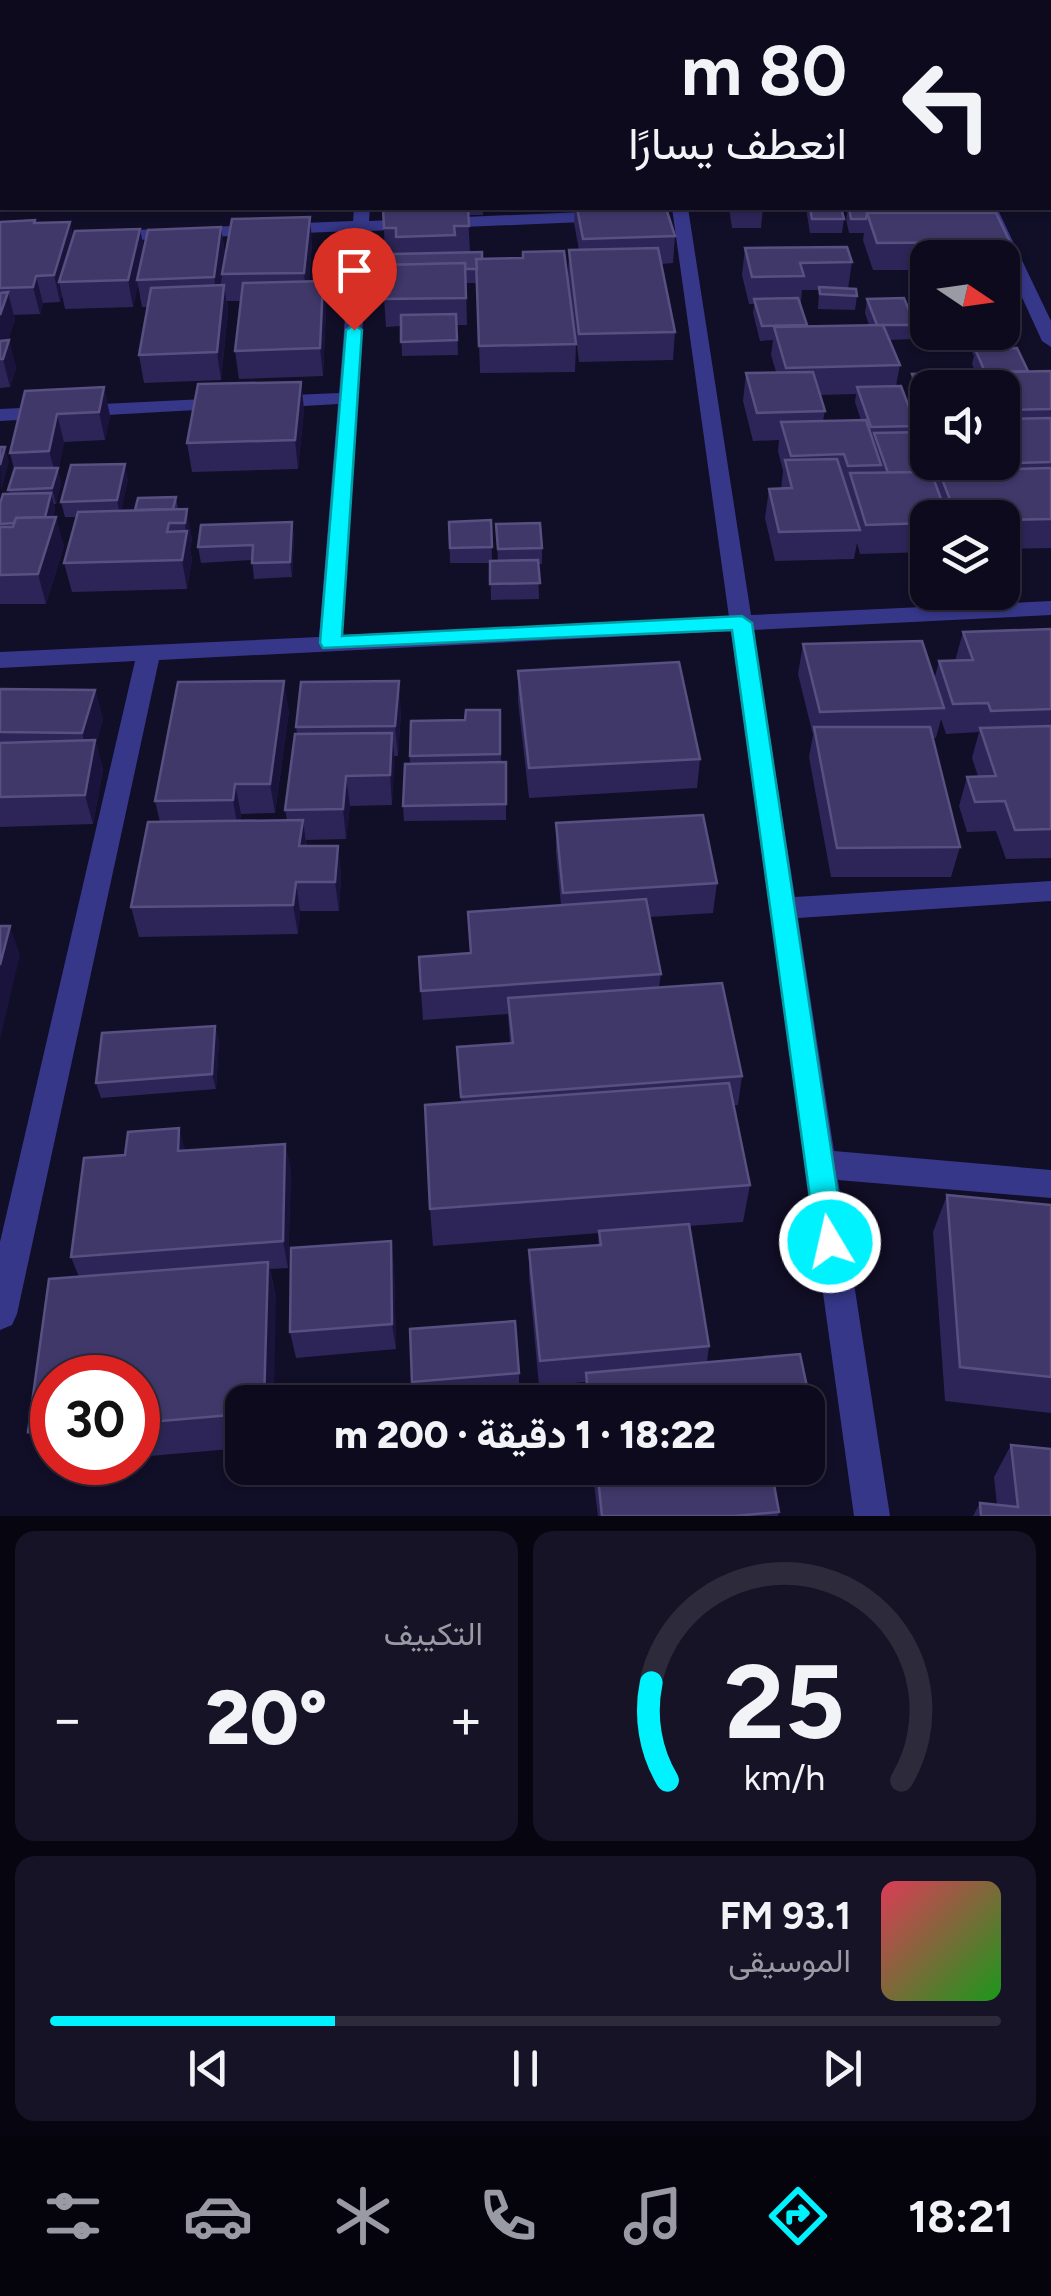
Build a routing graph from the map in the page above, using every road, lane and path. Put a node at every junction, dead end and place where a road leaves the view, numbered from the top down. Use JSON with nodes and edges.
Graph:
{"nodes":[{"id":1,"x":990,"y":210,"type":"edge"},
{"id":2,"x":674,"y":211,"type":"edge"},
{"id":3,"x":624,"y":216,"type":"edge"},
{"id":4,"x":361,"y":218,"type":"edge"},
{"id":5,"x":95,"y":237,"type":"edge"},
{"id":6,"x":1051,"y":341,"type":"edge"},
{"id":7,"x":350,"y":398,"type":"junction"},
{"id":8,"x":0,"y":415,"type":"edge"},
{"id":9,"x":1051,"y":608,"type":"edge"},
{"id":10,"x":742,"y":623,"type":"junction"},
{"id":11,"x":330,"y":643,"type":"junction"},
{"id":12,"x":149,"y":652,"type":"junction"},
{"id":13,"x":0,"y":660,"type":"edge"},
{"id":14,"x":1051,"y":891,"type":"edge"},
{"id":15,"x":782,"y":908,"type":"junction"},
{"id":16,"x":818,"y":1164,"type":"junction"},
{"id":17,"x":1051,"y":1184,"type":"edge"},
{"id":18,"x":0,"y":1314,"type":"edge"},
{"id":19,"x":872,"y":1516,"type":"edge"}],
"edges":[{"from":1,"to":6,"type":"street"},
{"from":2,"to":10,"type":"street"},
{"from":3,"to":4,"type":"street"},
{"from":4,"to":5,"type":"street"},
{"from":4,"to":7,"type":"street"},
{"from":7,"to":8,"type":"street"},
{"from":7,"to":11,"type":"street"},
{"from":9,"to":10,"type":"street"},
{"from":10,"to":11,"type":"street"},
{"from":10,"to":15,"type":"street"},
{"from":11,"to":12,"type":"street"},
{"from":12,"to":13,"type":"street"},
{"from":12,"to":18,"type":"street"},
{"from":14,"to":15,"type":"street"},
{"from":15,"to":16,"type":"street"},
{"from":16,"to":17,"type":"street"},
{"from":16,"to":19,"type":"street"}]}
